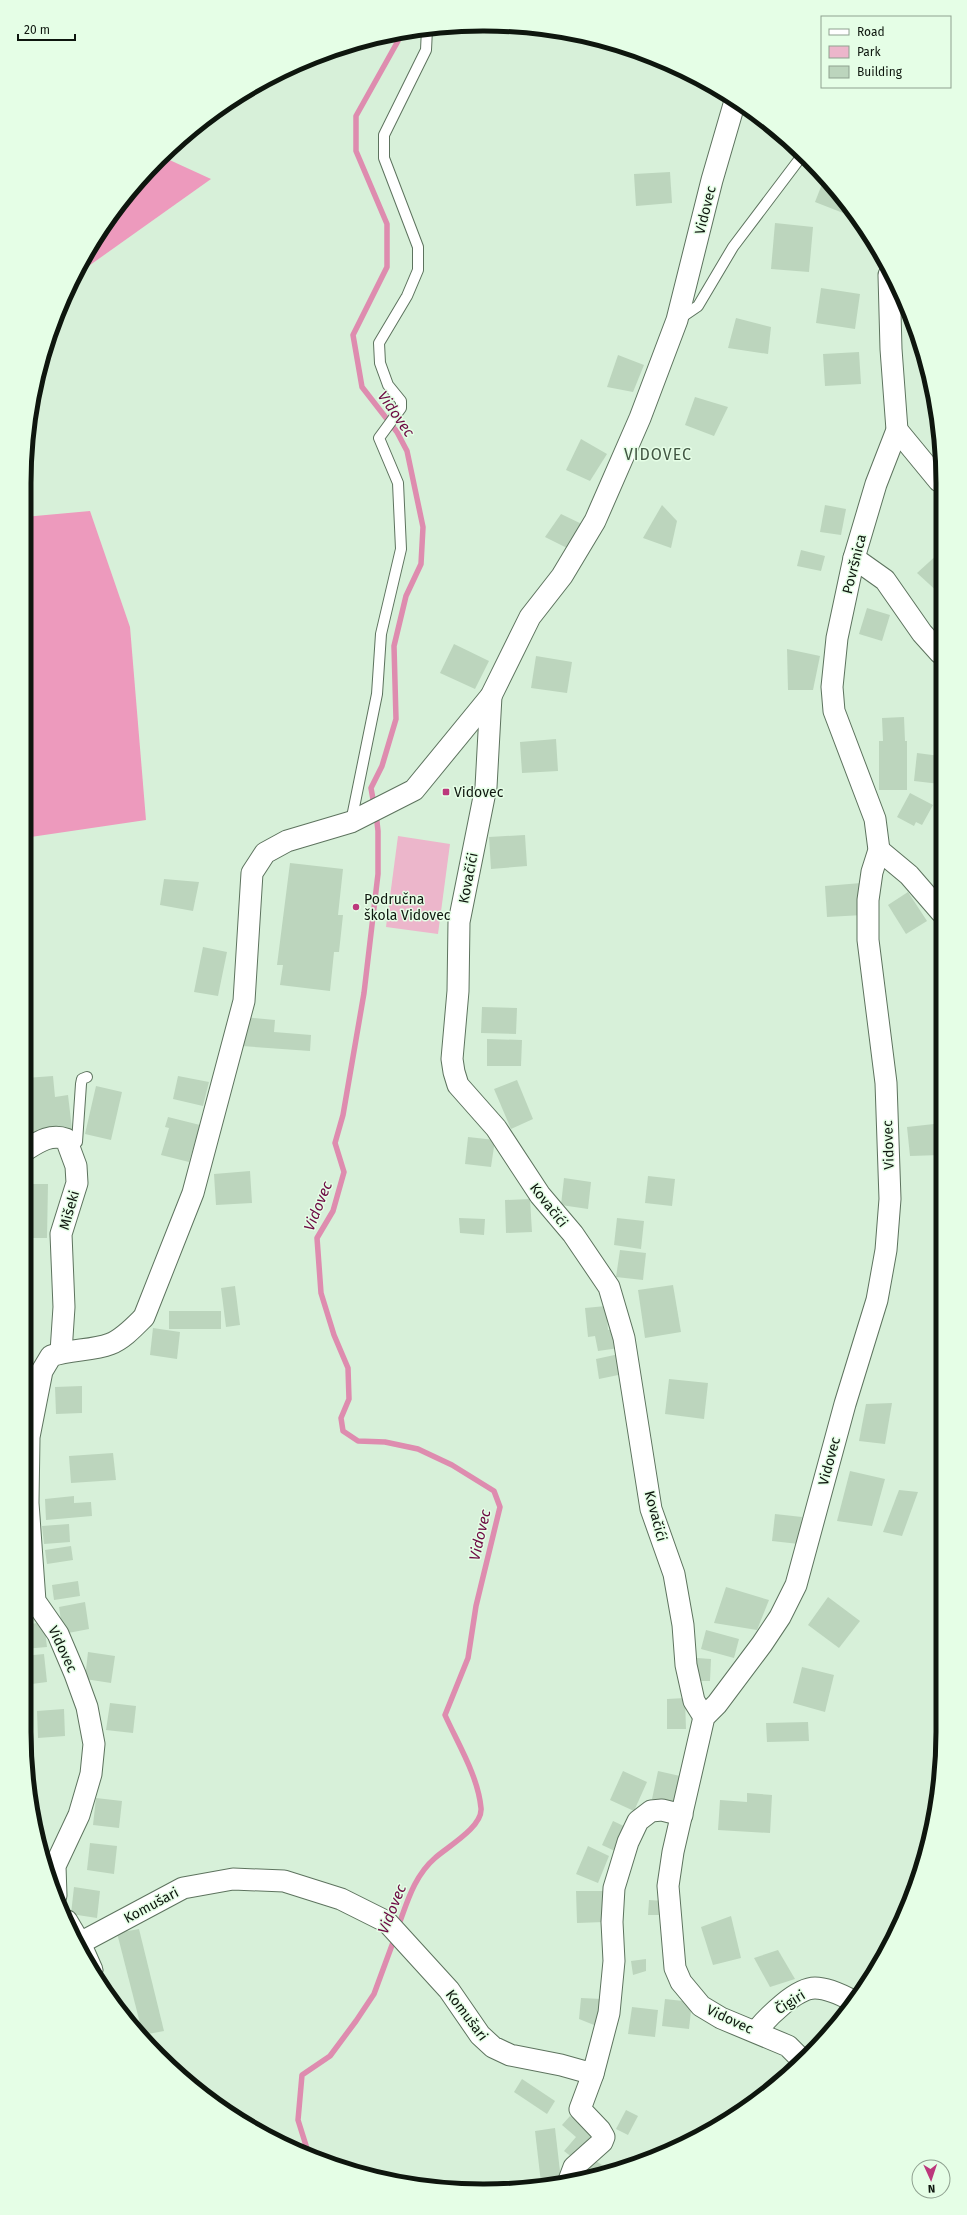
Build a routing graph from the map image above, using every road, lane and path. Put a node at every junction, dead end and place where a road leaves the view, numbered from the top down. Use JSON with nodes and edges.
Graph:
{"nodes":[{"id":1,"x":427,"y":35,"type":"edge"},
{"id":2,"x":734,"y":106,"type":"edge"},
{"id":3,"x":799,"y":160,"type":"edge"},
{"id":4,"x":889,"y":283,"type":"edge"},
{"id":5,"x":677,"y":320,"type":"junction"},
{"id":6,"x":897,"y":430,"type":"junction"},
{"id":7,"x":936,"y":477,"type":"edge"},
{"id":8,"x":854,"y":558,"type":"junction"},
{"id":9,"x":936,"y":649,"type":"edge"},
{"id":10,"x":492,"y":696,"type":"junction"},
{"id":11,"x":367,"y":814,"type":"junction"},
{"id":12,"x":879,"y":850,"type":"junction"},
{"id":13,"x":936,"y":907,"type":"edge"},
{"id":14,"x":87,"y":1077,"type":"dead end"},
{"id":15,"x":31,"y":1147,"type":"edge"},
{"id":16,"x":71,"y":1148,"type":"junction"},
{"id":17,"x":61,"y":1352,"type":"junction"},
{"id":18,"x":31,"y":1427,"type":"edge"},
{"id":19,"x":31,"y":1606,"type":"edge"},
{"id":20,"x":704,"y":1717,"type":"junction"},
{"id":21,"x":682,"y":1815,"type":"junction"},
{"id":22,"x":55,"y":1878,"type":"edge"},
{"id":23,"x":83,"y":1941,"type":"edge"},
{"id":24,"x":848,"y":1999,"type":"edge"},
{"id":25,"x":756,"y":2031,"type":"junction"},
{"id":26,"x":798,"y":2056,"type":"edge"},
{"id":27,"x":593,"y":2074,"type":"junction"},
{"id":28,"x":571,"y":2175,"type":"edge"}],
"edges":[{"from":1,"to":11,"type":"lane"},
{"from":2,"to":5,"type":"street","name":"Vidovec"},
{"from":3,"to":5,"type":"lane"},
{"from":4,"to":6,"type":"street","name":"Površnica"},
{"from":5,"to":10,"type":"street","name":"Vidovec"},
{"from":6,"to":7,"type":"street"},
{"from":6,"to":8,"type":"street","name":"Površnica"},
{"from":8,"to":9,"type":"street"},
{"from":8,"to":12,"type":"street","name":"Površnica"},
{"from":10,"to":11,"type":"street","name":"Vidovec"},
{"from":10,"to":20,"type":"street","name":"Kovačići"},
{"from":11,"to":17,"type":"street","name":"Vidovec"},
{"from":12,"to":13,"type":"street"},
{"from":12,"to":20,"type":"street","name":"Vidovec"},
{"from":14,"to":16,"type":"lane"},
{"from":15,"to":16,"type":"street"},
{"from":16,"to":17,"type":"street","name":"Mišeki"},
{"from":17,"to":18,"type":"street","name":"Vidovec"},
{"from":19,"to":22,"type":"street","name":"Vidovec"},
{"from":20,"to":21,"type":"street","name":"Vidovec"},
{"from":21,"to":25,"type":"street","name":"Vidovec"},
{"from":21,"to":27,"type":"street"},
{"from":23,"to":27,"type":"street","name":"Komušari"},
{"from":24,"to":25,"type":"street","name":"Čigiri"},
{"from":25,"to":26,"type":"street","name":"Vidovec"},
{"from":27,"to":28,"type":"street"}]}
